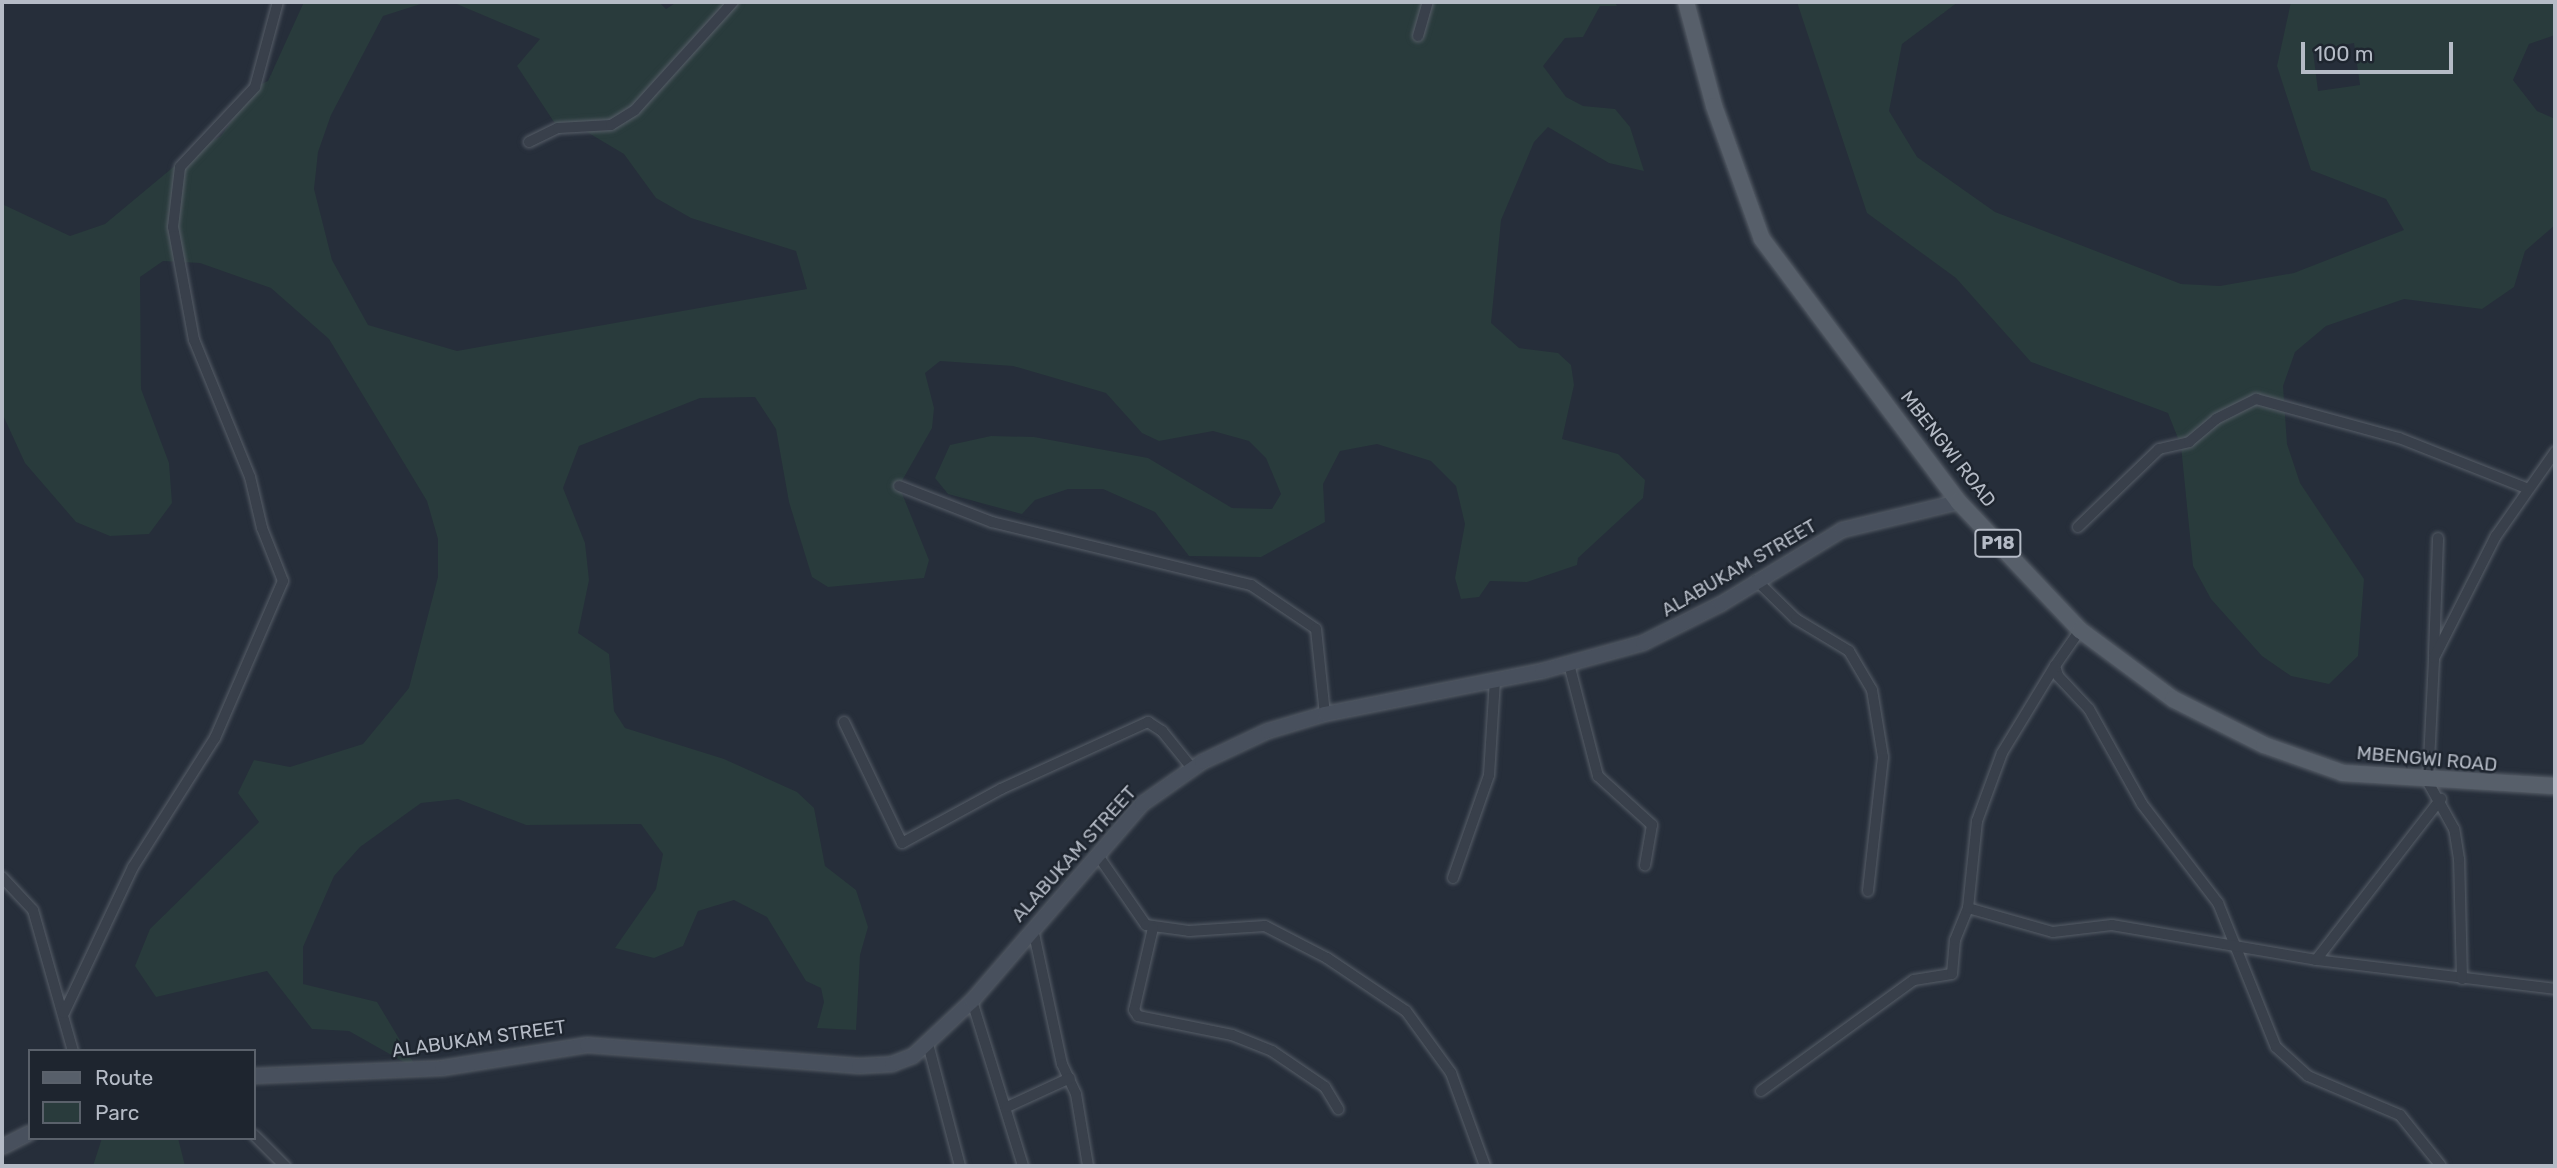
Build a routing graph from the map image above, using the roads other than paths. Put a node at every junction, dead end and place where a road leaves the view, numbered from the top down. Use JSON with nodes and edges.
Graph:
{"nodes":[{"id":1,"x":278,"y":2,"type":"edge"},
{"id":2,"x":733,"y":2,"type":"edge"},
{"id":3,"x":1428,"y":2,"type":"edge"},
{"id":4,"x":1686,"y":2,"type":"edge"},
{"id":5,"x":1418,"y":36,"type":"dead end"},
{"id":6,"x":529,"y":142,"type":"dead end"},
{"id":7,"x":2555,"y":452,"type":"edge"},
{"id":8,"x":899,"y":486,"type":"dead end"},
{"id":9,"x":2526,"y":488,"type":"junction"},
{"id":10,"x":1959,"y":502,"type":"junction"},
{"id":11,"x":2078,"y":527,"type":"dead end"},
{"id":12,"x":2438,"y":538,"type":"dead end"},
{"id":13,"x":1756,"y":580,"type":"junction"},
{"id":14,"x":2080,"y":630,"type":"junction"},
{"id":15,"x":2434,"y":658,"type":"junction"},
{"id":16,"x":1569,"y":664,"type":"junction"},
{"id":17,"x":2055,"y":666,"type":"junction"},
{"id":18,"x":1495,"y":680,"type":"junction"},
{"id":19,"x":1325,"y":714,"type":"junction"},
{"id":20,"x":844,"y":722,"type":"dead end"},
{"id":21,"x":1192,"y":768,"type":"junction"},
{"id":22,"x":2428,"y":782,"type":"junction"},
{"id":23,"x":2555,"y":786,"type":"edge"},
{"id":24,"x":2441,"y":799,"type":"junction"},
{"id":25,"x":1097,"y":854,"type":"junction"},
{"id":26,"x":1645,"y":865,"type":"dead end"},
{"id":27,"x":2,"y":877,"type":"edge"},
{"id":28,"x":1453,"y":878,"type":"dead end"},
{"id":29,"x":1868,"y":891,"type":"dead end"},
{"id":30,"x":1968,"y":908,"type":"junction"},
{"id":31,"x":1153,"y":928,"type":"junction"},
{"id":32,"x":1032,"y":929,"type":"junction"},
{"id":33,"x":2241,"y":947,"type":"junction"},
{"id":34,"x":2316,"y":960,"type":"junction"},
{"id":35,"x":2462,"y":979,"type":"junction"},
{"id":36,"x":2555,"y":989,"type":"edge"},
{"id":37,"x":972,"y":1001,"type":"junction"},
{"id":38,"x":64,"y":1013,"type":"junction"},
{"id":39,"x":928,"y":1044,"type":"junction"},
{"id":40,"x":73,"y":1049,"type":"edge"},
{"id":41,"x":256,"y":1076,"type":"edge"},
{"id":42,"x":1070,"y":1078,"type":"junction"},
{"id":43,"x":1760,"y":1091,"type":"dead end"},
{"id":44,"x":1007,"y":1107,"type":"junction"},
{"id":45,"x":1338,"y":1109,"type":"dead end"},
{"id":46,"x":28,"y":1134,"type":"edge"},
{"id":47,"x":256,"y":1137,"type":"edge"},
{"id":48,"x":2,"y":1147,"type":"edge"},
{"id":49,"x":285,"y":1166,"type":"edge"},
{"id":50,"x":960,"y":1166,"type":"edge"},
{"id":51,"x":1023,"y":1166,"type":"edge"},
{"id":52,"x":1088,"y":1166,"type":"edge"},
{"id":53,"x":1485,"y":1166,"type":"edge"},
{"id":54,"x":2441,"y":1166,"type":"edge"}],
"edges":[{"from":1,"to":38,"type":"street"},
{"from":2,"to":6,"type":"street"},
{"from":3,"to":5,"type":"street"},
{"from":4,"to":10,"type":"main road","name":"MBENGWI ROAD","number":"P18"},
{"from":7,"to":9,"type":"street"},
{"from":8,"to":19,"type":"street"},
{"from":9,"to":11,"type":"street"},
{"from":9,"to":15,"type":"street"},
{"from":10,"to":13,"type":"street","name":"ALABUKAM STREET"},
{"from":10,"to":14,"type":"main road","name":"MBENGWI ROAD","number":"P18"},
{"from":12,"to":15,"type":"street"},
{"from":13,"to":16,"type":"street","name":"ALABUKAM STREET"},
{"from":13,"to":29,"type":"street"},
{"from":14,"to":17,"type":"street"},
{"from":14,"to":22,"type":"main road","name":"MBENGWI ROAD","number":"P18"},
{"from":15,"to":22,"type":"street"},
{"from":16,"to":18,"type":"street","name":"ALABUKAM STREET"},
{"from":16,"to":26,"type":"street"},
{"from":17,"to":30,"type":"street"},
{"from":17,"to":33,"type":"street"},
{"from":18,"to":19,"type":"street","name":"ALABUKAM STREET"},
{"from":18,"to":28,"type":"street"},
{"from":19,"to":21,"type":"street","name":"ALABUKAM STREET"},
{"from":20,"to":21,"type":"street"},
{"from":21,"to":25,"type":"street","name":"ALABUKAM STREET"},
{"from":22,"to":23,"type":"main road","name":"MBENGWI ROAD","number":"P18"},
{"from":22,"to":24,"type":"street"},
{"from":24,"to":34,"type":"street"},
{"from":24,"to":35,"type":"street"},
{"from":25,"to":31,"type":"street"},
{"from":25,"to":32,"type":"street","name":"ALABUKAM STREET"},
{"from":27,"to":38,"type":"street"},
{"from":30,"to":33,"type":"street"},
{"from":30,"to":43,"type":"street"},
{"from":31,"to":45,"type":"street"},
{"from":31,"to":53,"type":"street"},
{"from":32,"to":37,"type":"street","name":"ALABUKAM STREET"},
{"from":32,"to":42,"type":"street"},
{"from":33,"to":34,"type":"street"},
{"from":33,"to":54,"type":"street"},
{"from":34,"to":35,"type":"street"},
{"from":35,"to":36,"type":"street"},
{"from":37,"to":39,"type":"street","name":"ALABUKAM STREET"},
{"from":37,"to":44,"type":"street"},
{"from":38,"to":40,"type":"street"},
{"from":39,"to":41,"type":"street","name":"ALABUKAM STREET"},
{"from":39,"to":50,"type":"street"},
{"from":42,"to":44,"type":"street"},
{"from":42,"to":52,"type":"street"},
{"from":44,"to":51,"type":"street"},
{"from":46,"to":48,"type":"street"},
{"from":47,"to":49,"type":"street"}]}
